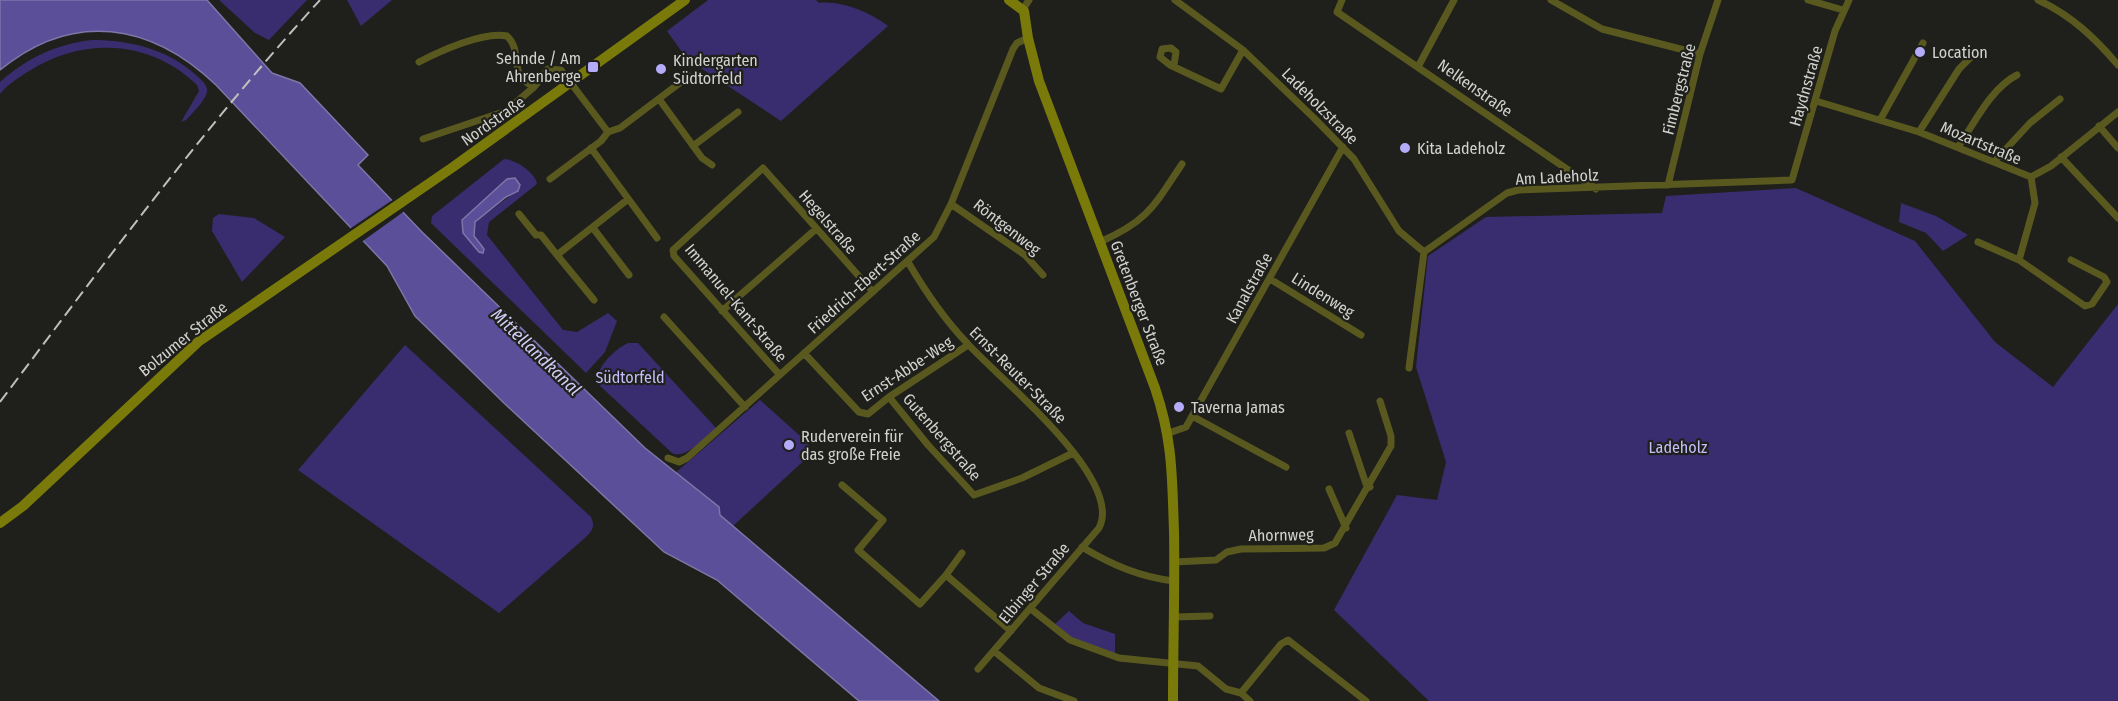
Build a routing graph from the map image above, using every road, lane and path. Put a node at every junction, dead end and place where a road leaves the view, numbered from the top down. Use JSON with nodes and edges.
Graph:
{"nodes":[{"id":1,"x":685,"y":0,"type":"edge"},
{"id":2,"x":1009,"y":0,"type":"edge"},
{"id":3,"x":1175,"y":0,"type":"edge"},
{"id":4,"x":1342,"y":0,"type":"edge"},
{"id":5,"x":1454,"y":0,"type":"edge"},
{"id":6,"x":1551,"y":0,"type":"edge"},
{"id":7,"x":1718,"y":0,"type":"edge"},
{"id":8,"x":1808,"y":0,"type":"edge"},
{"id":9,"x":1849,"y":0,"type":"edge"},
{"id":10,"x":2038,"y":0,"type":"edge"},
{"id":11,"x":1026,"y":4,"type":"edge"},
{"id":12,"x":1843,"y":10,"type":"junction"},
{"id":13,"x":1028,"y":38,"type":"junction"},
{"id":14,"x":1923,"y":43,"type":"dead end"},
{"id":15,"x":1243,"y":50,"type":"junction"},
{"id":16,"x":1700,"y":54,"type":"junction"},
{"id":17,"x":1973,"y":55,"type":"dead end"},
{"id":18,"x":419,"y":62,"type":"dead end"},
{"id":19,"x":1174,"y":65,"type":"dead end"},
{"id":20,"x":1419,"y":65,"type":"junction"},
{"id":21,"x":2118,"y":65,"type":"edge"},
{"id":22,"x":2017,"y":75,"type":"dead end"},
{"id":23,"x":689,"y":76,"type":"dead end"},
{"id":24,"x":572,"y":83,"type":"junction"},
{"id":25,"x":534,"y":87,"type":"junction"},
{"id":26,"x":659,"y":99,"type":"junction"},
{"id":27,"x":2060,"y":99,"type":"dead end"},
{"id":28,"x":1816,"y":101,"type":"junction"},
{"id":29,"x":738,"y":112,"type":"dead end"},
{"id":30,"x":2118,"y":112,"type":"edge"},
{"id":31,"x":1880,"y":120,"type":"junction"},
{"id":32,"x":2099,"y":126,"type":"junction"},
{"id":33,"x":608,"y":132,"type":"junction"},
{"id":34,"x":1919,"y":132,"type":"junction"},
{"id":35,"x":423,"y":139,"type":"dead end"},
{"id":36,"x":693,"y":146,"type":"junction"},
{"id":37,"x":1343,"y":147,"type":"junction"},
{"id":38,"x":1958,"y":147,"type":"junction"},
{"id":39,"x":591,"y":148,"type":"junction"},
{"id":40,"x":2118,"y":148,"type":"edge"},
{"id":41,"x":2061,"y":157,"type":"junction"},
{"id":42,"x":1994,"y":162,"type":"junction"},
{"id":43,"x":1182,"y":164,"type":"dead end"},
{"id":44,"x":712,"y":165,"type":"dead end"},
{"id":45,"x":2031,"y":177,"type":"junction"},
{"id":46,"x":550,"y":179,"type":"dead end"},
{"id":47,"x":1792,"y":180,"type":"joint"},
{"id":48,"x":1668,"y":185,"type":"junction"},
{"id":49,"x":1596,"y":189,"type":"junction"},
{"id":50,"x":627,"y":200,"type":"junction"},
{"id":51,"x":404,"y":201,"type":"joint"},
{"id":52,"x":951,"y":204,"type":"junction"},
{"id":53,"x":519,"y":214,"type":"dead end"},
{"id":54,"x":2118,"y":218,"type":"edge"},
{"id":55,"x":593,"y":228,"type":"junction"},
{"id":56,"x":816,"y":229,"type":"junction"},
{"id":57,"x":657,"y":238,"type":"dead end"},
{"id":58,"x":1100,"y":242,"type":"junction"},
{"id":59,"x":1978,"y":242,"type":"dead end"},
{"id":60,"x":673,"y":250,"type":"joint"},
{"id":61,"x":1424,"y":252,"type":"junction"},
{"id":62,"x":557,"y":255,"type":"junction"},
{"id":63,"x":2019,"y":260,"type":"junction"},
{"id":64,"x":2071,"y":260,"type":"dead end"},
{"id":65,"x":908,"y":262,"type":"junction"},
{"id":66,"x":629,"y":275,"type":"dead end"},
{"id":67,"x":1043,"y":275,"type":"dead end"},
{"id":68,"x":1270,"y":279,"type":"junction"},
{"id":69,"x":873,"y":292,"type":"junction"},
{"id":70,"x":594,"y":300,"type":"dead end"},
{"id":71,"x":722,"y":311,"type":"junction"},
{"id":72,"x":664,"y":317,"type":"dead end"},
{"id":73,"x":1361,"y":335,"type":"dead end"},
{"id":74,"x":968,"y":345,"type":"junction"},
{"id":75,"x":804,"y":353,"type":"junction"},
{"id":76,"x":1409,"y":368,"type":"dead end"},
{"id":77,"x":779,"y":374,"type":"junction"},
{"id":78,"x":889,"y":397,"type":"junction"},
{"id":79,"x":1380,"y":401,"type":"dead end"},
{"id":80,"x":745,"y":407,"type":"junction"},
{"id":81,"x":1192,"y":416,"type":"junction"},
{"id":82,"x":1169,"y":433,"type":"junction"},
{"id":83,"x":1349,"y":433,"type":"dead end"},
{"id":84,"x":1073,"y":453,"type":"junction"},
{"id":85,"x":668,"y":458,"type":"dead end"},
{"id":86,"x":1286,"y":467,"type":"dead end"},
{"id":87,"x":842,"y":485,"type":"dead end"},
{"id":88,"x":1370,"y":487,"type":"junction"},
{"id":89,"x":1329,"y":489,"type":"dead end"},
{"id":90,"x":1104,"y":510,"type":"joint"},
{"id":91,"x":0,"y":523,"type":"edge"},
{"id":92,"x":1346,"y":528,"type":"junction"},
{"id":93,"x":1082,"y":547,"type":"junction"},
{"id":94,"x":962,"y":553,"type":"dead end"},
{"id":95,"x":1174,"y":562,"type":"junction"},
{"id":96,"x":946,"y":575,"type":"junction"},
{"id":97,"x":1174,"y":581,"type":"junction"},
{"id":98,"x":1030,"y":609,"type":"junction"},
{"id":99,"x":1210,"y":616,"type":"dead end"},
{"id":100,"x":1174,"y":617,"type":"junction"},
{"id":101,"x":1011,"y":631,"type":"junction"},
{"id":102,"x":994,"y":651,"type":"junction"},
{"id":103,"x":1173,"y":664,"type":"junction"},
{"id":104,"x":978,"y":669,"type":"dead end"},
{"id":105,"x":1241,"y":693,"type":"junction"},
{"id":106,"x":1074,"y":701,"type":"edge"},
{"id":107,"x":1173,"y":701,"type":"edge"},
{"id":108,"x":1250,"y":701,"type":"edge"},
{"id":109,"x":1366,"y":701,"type":"edge"}],
"edges":[{"from":1,"to":24,"type":"main road","name":"Nordstraße"},
{"from":2,"to":11,"type":"main road"},
{"from":3,"to":15,"type":"street","name":"Ladeholzstraße"},
{"from":4,"to":20,"type":"street","name":"Nelkenstraße"},
{"from":5,"to":20,"type":"street"},
{"from":6,"to":16,"type":"street"},
{"from":7,"to":16,"type":"street","name":"Fimbergstraße"},
{"from":8,"to":12,"type":"street"},
{"from":9,"to":12,"type":"street","name":"Haydnstraße"},
{"from":10,"to":21,"type":"street"},
{"from":11,"to":13,"type":"main road","name":"Gretenberger Straße"},
{"from":12,"to":28,"type":"street","name":"Haydnstraße"},
{"from":13,"to":52,"type":"street","name":"Friedrich-Ebert-Straße"},
{"from":13,"to":58,"type":"main road","name":"Gretenberger Straße"},
{"from":14,"to":31,"type":"street"},
{"from":15,"to":19,"type":"street"},
{"from":15,"to":37,"type":"street","name":"Ladeholzstraße"},
{"from":16,"to":48,"type":"street","name":"Fimbergstraße"},
{"from":17,"to":34,"type":"street"},
{"from":18,"to":25,"type":"street"},
{"from":20,"to":49,"type":"street","name":"Nelkenstraße"},
{"from":22,"to":38,"type":"street"},
{"from":23,"to":26,"type":"street"},
{"from":24,"to":25,"type":"street"},
{"from":24,"to":33,"type":"street"},
{"from":24,"to":51,"type":"main road","name":"Nordstraße"},
{"from":25,"to":35,"type":"street"},
{"from":26,"to":33,"type":"street"},
{"from":26,"to":36,"type":"street"},
{"from":27,"to":42,"type":"street"},
{"from":28,"to":31,"type":"street","name":"Mozartstraße"},
{"from":28,"to":47,"type":"street","name":"Haydnstraße"},
{"from":29,"to":36,"type":"street"},
{"from":30,"to":32,"type":"street","name":"Mozartstraße"},
{"from":31,"to":34,"type":"street","name":"Mozartstraße"},
{"from":32,"to":40,"type":"street"},
{"from":32,"to":41,"type":"street","name":"Mozartstraße"},
{"from":33,"to":39,"type":"street"},
{"from":34,"to":38,"type":"street","name":"Mozartstraße"},
{"from":36,"to":44,"type":"street"},
{"from":37,"to":61,"type":"street","name":"Ladeholzstraße"},
{"from":37,"to":68,"type":"street","name":"Kanalstraße"},
{"from":38,"to":42,"type":"street","name":"Mozartstraße"},
{"from":39,"to":46,"type":"street"},
{"from":39,"to":50,"type":"street"},
{"from":41,"to":45,"type":"street","name":"Mozartstraße"},
{"from":41,"to":54,"type":"street"},
{"from":42,"to":45,"type":"street","name":"Mozartstraße"},
{"from":43,"to":58,"type":"street"},
{"from":45,"to":63,"type":"street"},
{"from":47,"to":48,"type":"street","name":"Am Ladeholz"},
{"from":48,"to":49,"type":"street","name":"Am Ladeholz"},
{"from":49,"to":61,"type":"street","name":"Am Ladeholz"},
{"from":50,"to":55,"type":"street"},
{"from":50,"to":57,"type":"street"},
{"from":51,"to":91,"type":"main road","name":"Bolzumer Straße"},
{"from":52,"to":65,"type":"street","name":"Friedrich-Ebert-Straße"},
{"from":52,"to":67,"type":"street","name":"Röntgenweg"},
{"from":53,"to":62,"type":"street"},
{"from":55,"to":62,"type":"street"},
{"from":55,"to":66,"type":"street"},
{"from":56,"to":60,"type":"street","name":"Hegelstraße"},
{"from":56,"to":69,"type":"street","name":"Hegelstraße"},
{"from":56,"to":71,"type":"street"},
{"from":58,"to":82,"type":"main road","name":"Gretenberger Straße"},
{"from":59,"to":63,"type":"street"},
{"from":60,"to":71,"type":"street","name":"Immanuel-Kant-Straße"},
{"from":61,"to":76,"type":"street"},
{"from":62,"to":70,"type":"street"},
{"from":63,"to":64,"type":"street"},
{"from":65,"to":69,"type":"street","name":"Friedrich-Ebert-Straße"},
{"from":65,"to":74,"type":"street","name":"Ernst-Reuter-Straße"},
{"from":68,"to":73,"type":"street","name":"Lindenweg"},
{"from":68,"to":81,"type":"street","name":"Kanalstraße"},
{"from":69,"to":75,"type":"street","name":"Friedrich-Ebert-Straße"},
{"from":71,"to":77,"type":"street","name":"Immanuel-Kant-Straße"},
{"from":72,"to":80,"type":"street"},
{"from":74,"to":78,"type":"street","name":"Ernst-Abbe-Weg"},
{"from":74,"to":84,"type":"street","name":"Ernst-Reuter-Straße"},
{"from":75,"to":77,"type":"street","name":"Friedrich-Ebert-Straße"},
{"from":75,"to":78,"type":"street","name":"Ernst-Abbe-Weg"},
{"from":77,"to":80,"type":"street","name":"Friedrich-Ebert-Straße"},
{"from":78,"to":84,"type":"street","name":"Gutenbergstraße"},
{"from":79,"to":88,"type":"street","name":"Ahornweg"},
{"from":80,"to":85,"type":"street","name":"Friedrich-Ebert-Straße"},
{"from":81,"to":82,"type":"street","name":"Kanalstraße"},
{"from":81,"to":86,"type":"street"},
{"from":82,"to":95,"type":"main road","name":"Gretenberger Straße"},
{"from":83,"to":88,"type":"street"},
{"from":84,"to":90,"type":"street","name":"Ernst-Reuter-Straße"},
{"from":87,"to":96,"type":"street"},
{"from":88,"to":92,"type":"street","name":"Ahornweg"},
{"from":89,"to":92,"type":"street"},
{"from":90,"to":93,"type":"street","name":"Elbinger Straße"},
{"from":92,"to":95,"type":"street","name":"Ahornweg"},
{"from":93,"to":97,"type":"street"},
{"from":93,"to":98,"type":"street","name":"Elbinger Straße"},
{"from":94,"to":96,"type":"street"},
{"from":95,"to":97,"type":"main road","name":"Gretenberger Straße"},
{"from":96,"to":101,"type":"street"},
{"from":97,"to":100,"type":"main road","name":"Gretenberger Straße"},
{"from":98,"to":101,"type":"street","name":"Elbinger Straße"},
{"from":98,"to":103,"type":"street"},
{"from":99,"to":100,"type":"street"},
{"from":100,"to":103,"type":"main road","name":"Gretenberger Straße"},
{"from":101,"to":102,"type":"street","name":"Elbinger Straße"},
{"from":102,"to":104,"type":"street","name":"Elbinger Straße"},
{"from":102,"to":106,"type":"street"},
{"from":103,"to":105,"type":"street"},
{"from":103,"to":107,"type":"main road","name":"Gretenberger Straße"},
{"from":105,"to":108,"type":"street"},
{"from":105,"to":109,"type":"street"}]}
